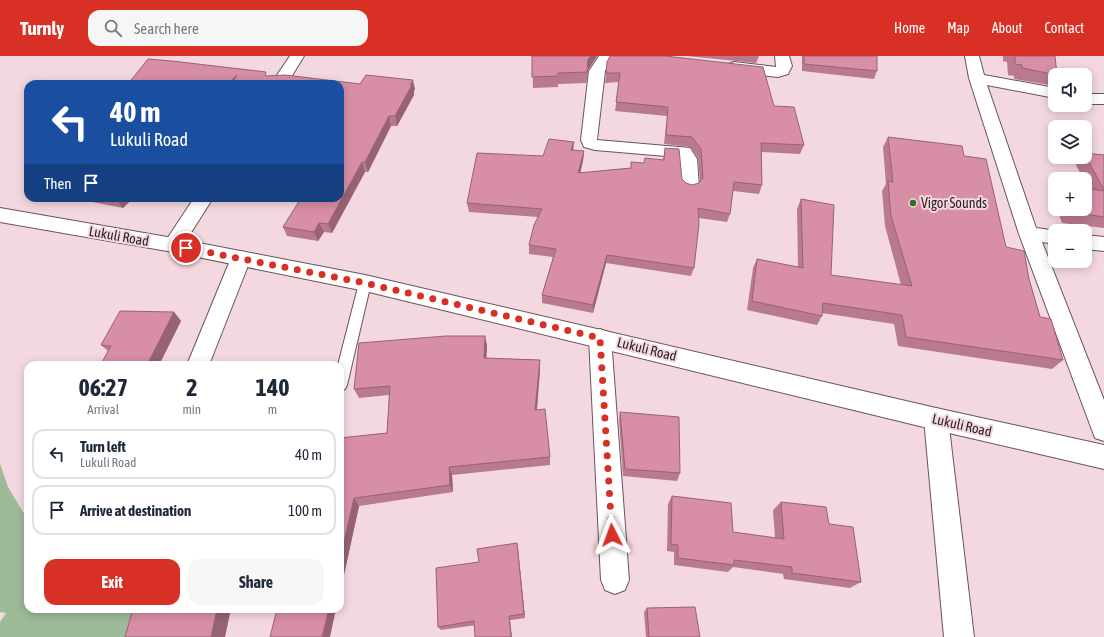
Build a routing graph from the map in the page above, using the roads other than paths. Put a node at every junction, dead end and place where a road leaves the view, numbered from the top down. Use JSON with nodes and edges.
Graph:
{"nodes":[{"id":1,"x":297,"y":56,"type":"edge"},
{"id":2,"x":610,"y":56,"type":"edge"},
{"id":3,"x":782,"y":56,"type":"edge"},
{"id":4,"x":972,"y":56,"type":"edge"},
{"id":5,"x":722,"y":66,"type":"edge"},
{"id":6,"x":977,"y":78,"type":"junction"},
{"id":7,"x":282,"y":80,"type":"edge"},
{"id":8,"x":1048,"y":92,"type":"edge"},
{"id":9,"x":1092,"y":99,"type":"edge"},
{"id":10,"x":1104,"y":99,"type":"edge"},
{"id":11,"x":690,"y":187,"type":"edge"},
{"id":12,"x":201,"y":202,"type":"edge"},
{"id":13,"x":0,"y":215,"type":"edge"},
{"id":14,"x":1030,"y":234,"type":"junction"},
{"id":15,"x":1048,"y":236,"type":"edge"},
{"id":16,"x":1092,"y":243,"type":"edge"},
{"id":17,"x":1104,"y":244,"type":"edge"},
{"id":18,"x":173,"y":245,"type":"junction"},
{"id":19,"x":241,"y":258,"type":"junction"},
{"id":20,"x":365,"y":283,"type":"junction"},
{"id":21,"x":600,"y":338,"type":"junction"},
{"id":22,"x":200,"y":361,"type":"edge"},
{"id":23,"x":344,"y":369,"type":"edge"},
{"id":24,"x":936,"y":419,"type":"junction"},
{"id":25,"x":1104,"y":430,"type":"edge"},
{"id":26,"x":1104,"y":457,"type":"edge"},
{"id":27,"x":615,"y":580,"type":"dead end"},
{"id":28,"x":959,"y":637,"type":"edge"}],
"edges":[{"from":1,"to":7,"type":"street"},
{"from":2,"to":11,"type":"street"},
{"from":3,"to":5,"type":"street"},
{"from":4,"to":6,"type":"street"},
{"from":6,"to":8,"type":"street"},
{"from":6,"to":14,"type":"street"},
{"from":9,"to":10,"type":"street"},
{"from":12,"to":18,"type":"street"},
{"from":13,"to":18,"type":"street","name":"Lukuli Road"},
{"from":14,"to":15,"type":"street"},
{"from":14,"to":25,"type":"street"},
{"from":16,"to":17,"type":"street"},
{"from":18,"to":19,"type":"street","name":"Lukuli Road"},
{"from":19,"to":20,"type":"street","name":"Lukuli Road"},
{"from":19,"to":22,"type":"street"},
{"from":20,"to":21,"type":"street","name":"Lukuli Road"},
{"from":20,"to":23,"type":"lane"},
{"from":21,"to":24,"type":"street","name":"Lukuli Road"},
{"from":21,"to":27,"type":"street"},
{"from":24,"to":26,"type":"street","name":"Lukuli Road"},
{"from":24,"to":28,"type":"street"}]}
